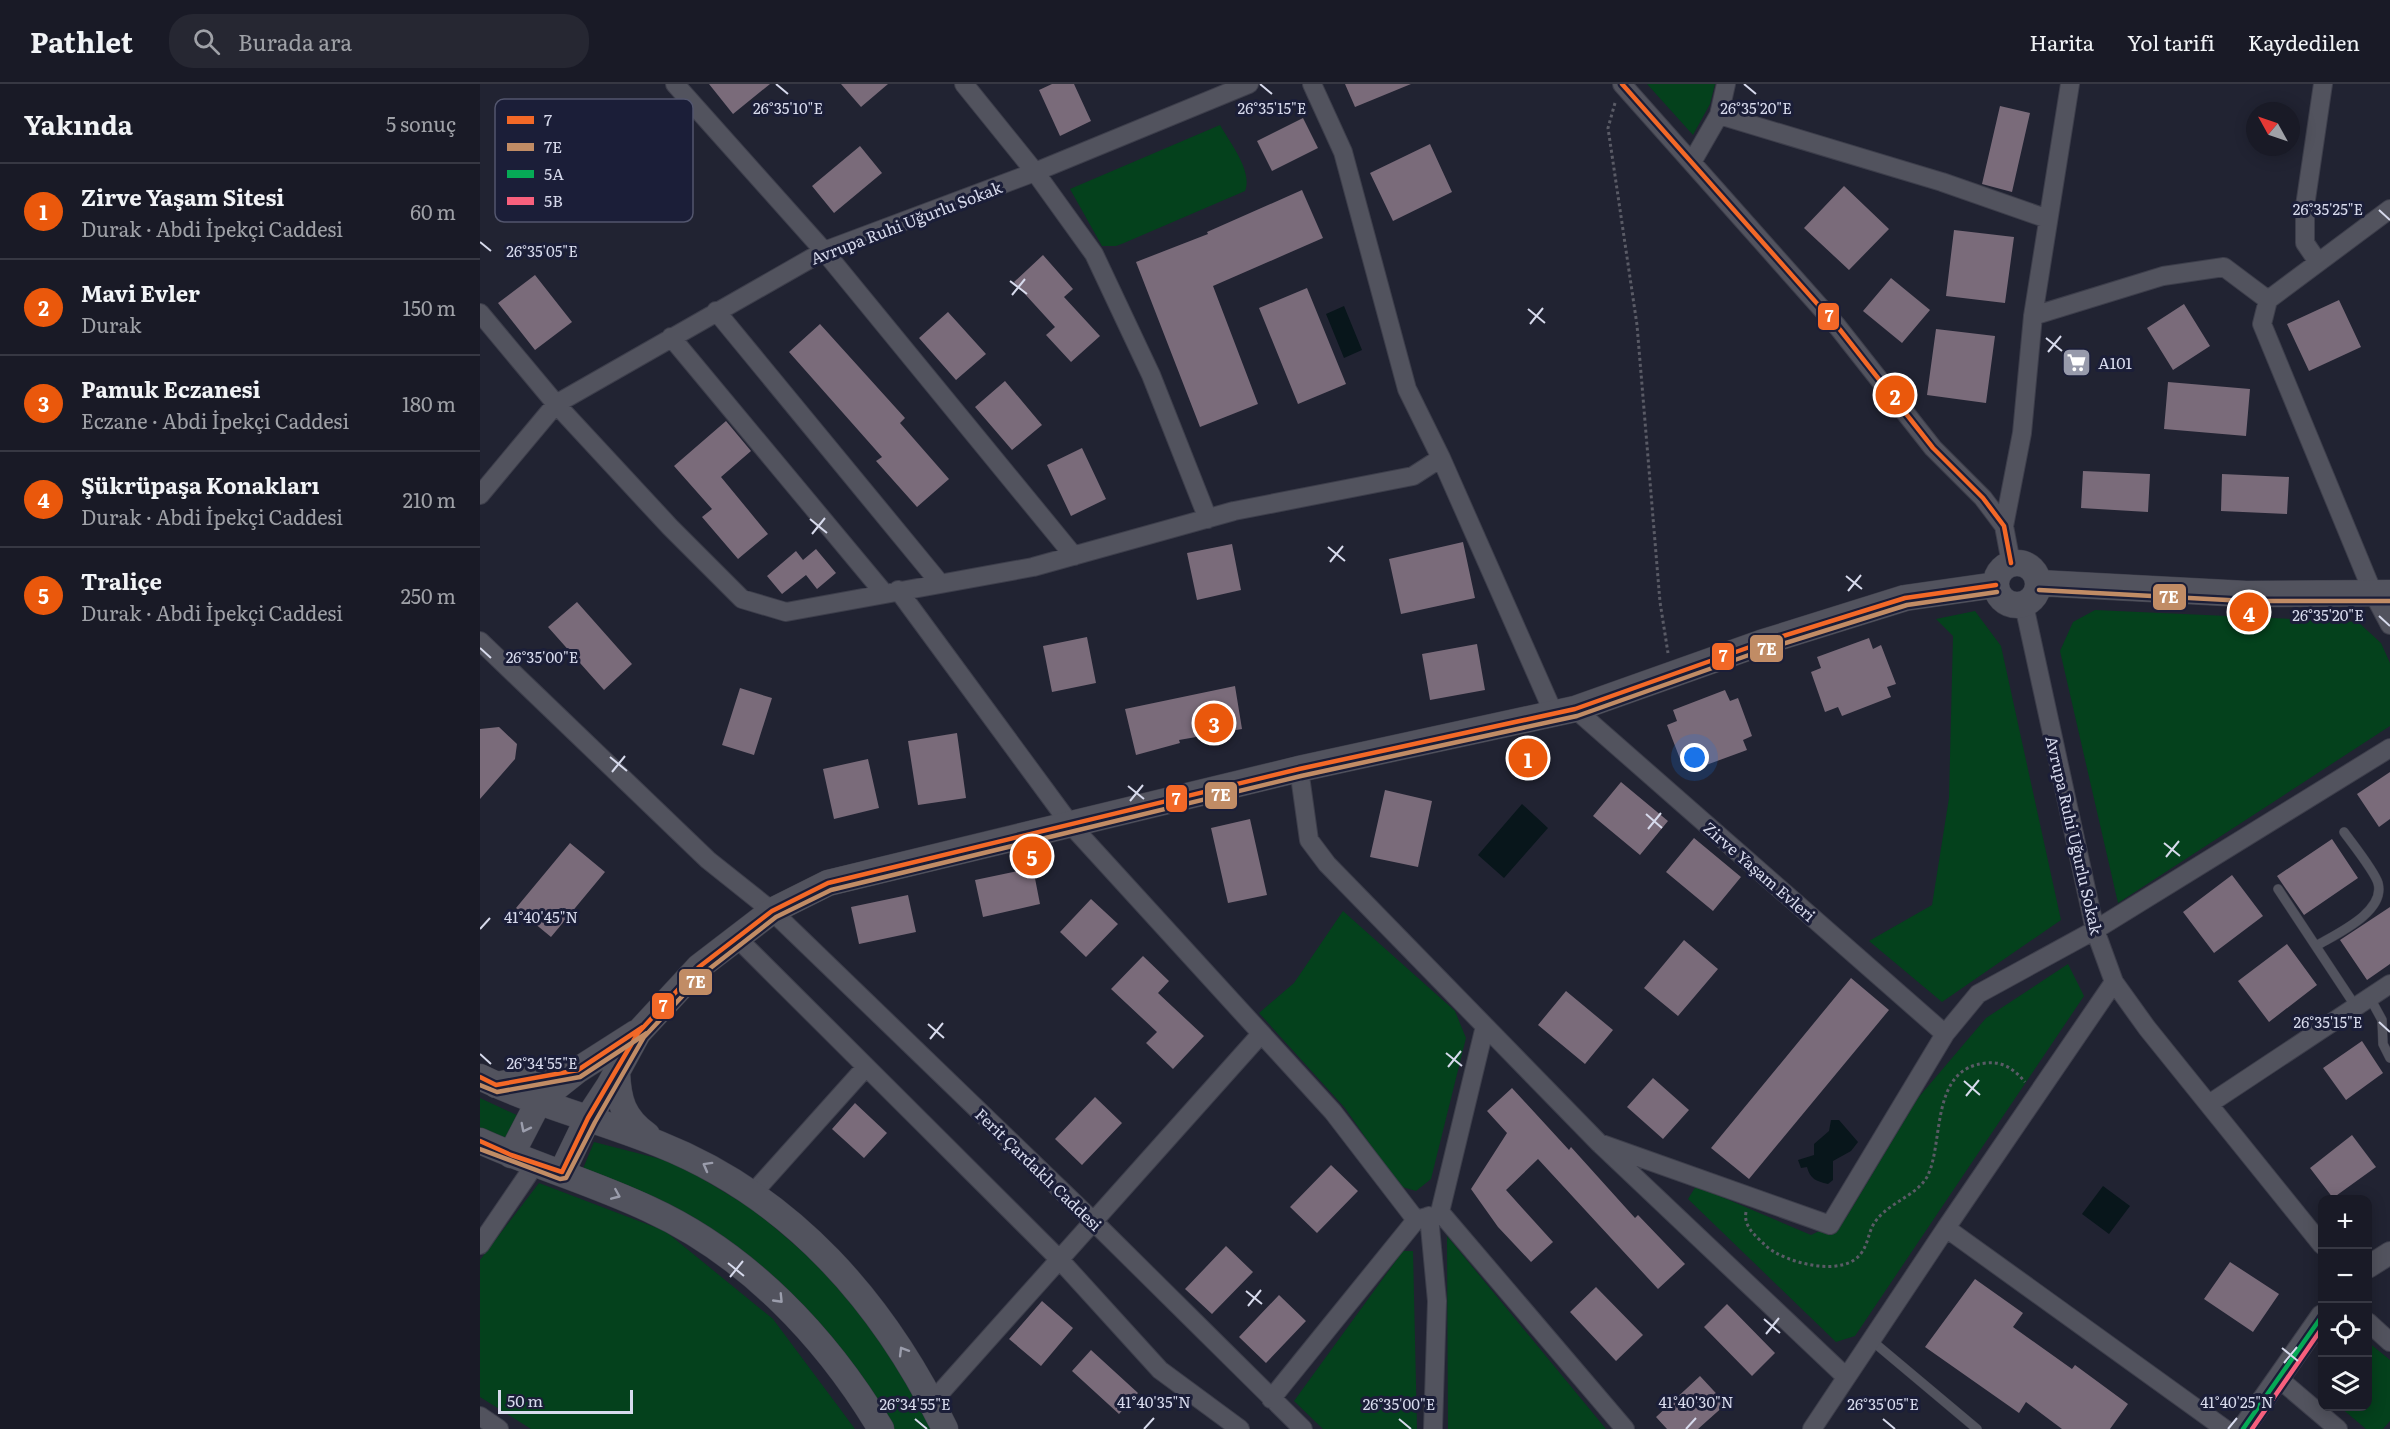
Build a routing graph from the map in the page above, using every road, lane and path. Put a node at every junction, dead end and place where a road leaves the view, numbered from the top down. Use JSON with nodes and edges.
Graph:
{"nodes":[{"id":1,"x":675,"y":84,"type":"edge"},
{"id":2,"x":964,"y":84,"type":"edge"},
{"id":3,"x":1249,"y":84,"type":"edge"},
{"id":4,"x":1312,"y":84,"type":"edge"},
{"id":5,"x":1726,"y":84,"type":"edge"},
{"id":6,"x":2070,"y":84,"type":"edge"},
{"id":7,"x":2324,"y":84,"type":"edge"},
{"id":8,"x":1620,"y":89,"type":"edge"},
{"id":9,"x":688,"y":99,"type":"edge"},
{"id":10,"x":693,"y":104,"type":"edge"},
{"id":11,"x":1719,"y":115,"type":"junction"},
{"id":12,"x":1692,"y":162,"type":"junction"},
{"id":13,"x":1035,"y":172,"type":"junction"},
{"id":14,"x":2390,"y":209,"type":"edge"},
{"id":15,"x":2048,"y":219,"type":"junction"},
{"id":16,"x":824,"y":251,"type":"junction"},
{"id":17,"x":2318,"y":262,"type":"junction"},
{"id":18,"x":2268,"y":300,"type":"junction"},
{"id":19,"x":716,"y":311,"type":"junction"},
{"id":20,"x":480,"y":314,"type":"edge"},
{"id":21,"x":2033,"y":316,"type":"junction"},
{"id":22,"x":671,"y":337,"type":"junction"},
{"id":23,"x":556,"y":404,"type":"junction"},
{"id":24,"x":1441,"y":458,"type":"junction"},
{"id":25,"x":480,"y":495,"type":"edge"},
{"id":26,"x":1208,"y":519,"type":"junction"},
{"id":27,"x":2004,"y":526,"type":"junction"},
{"id":28,"x":1074,"y":556,"type":"junction"},
{"id":29,"x":2011,"y":563,"type":"junction"},
{"id":30,"x":939,"y":582,"type":"junction"},
{"id":31,"x":2039,"y":583,"type":"junction"},
{"id":32,"x":1996,"y":585,"type":"junction"},
{"id":33,"x":891,"y":591,"type":"junction"},
{"id":34,"x":2382,"y":593,"type":"edge"},
{"id":35,"x":2024,"y":605,"type":"junction"},
{"id":36,"x":2390,"y":625,"type":"edge"},
{"id":37,"x":480,"y":642,"type":"edge"},
{"id":38,"x":1671,"y":675,"type":"junction"},
{"id":39,"x":1564,"y":712,"type":"junction"},
{"id":40,"x":2390,"y":748,"type":"edge"},
{"id":41,"x":1299,"y":769,"type":"junction"},
{"id":42,"x":1071,"y":824,"type":"junction"},
{"id":43,"x":2344,"y":832,"type":"dead end"},
{"id":44,"x":2278,"y":889,"type":"dead end"},
{"id":45,"x":772,"y":911,"type":"junction"},
{"id":46,"x":2095,"y":930,"type":"junction"},
{"id":47,"x":737,"y":938,"type":"junction"},
{"id":48,"x":2316,"y":946,"type":"junction"},
{"id":49,"x":2114,"y":982,"type":"junction"},
{"id":50,"x":2390,"y":984,"type":"edge"},
{"id":51,"x":2363,"y":1003,"type":"junction"},
{"id":52,"x":1485,"y":1026,"type":"junction"},
{"id":53,"x":638,"y":1033,"type":"junction"},
{"id":54,"x":1261,"y":1034,"type":"junction"},
{"id":55,"x":1945,"y":1034,"type":"junction"},
{"id":56,"x":2390,"y":1058,"type":"edge"},
{"id":57,"x":866,"y":1067,"type":"junction"},
{"id":58,"x":578,"y":1070,"type":"junction"},
{"id":59,"x":617,"y":1072,"type":"junction"},
{"id":60,"x":488,"y":1081,"type":"edge"},
{"id":61,"x":2036,"y":1096,"type":"junction"},
{"id":62,"x":538,"y":1101,"type":"junction"},
{"id":63,"x":2209,"y":1104,"type":"junction"},
{"id":64,"x":588,"y":1118,"type":"junction"},
{"id":65,"x":480,"y":1141,"type":"edge"},
{"id":66,"x":1599,"y":1143,"type":"junction"},
{"id":67,"x":659,"y":1144,"type":"junction"},
{"id":68,"x":511,"y":1155,"type":"junction"},
{"id":69,"x":536,"y":1163,"type":"junction"},
{"id":70,"x":562,"y":1172,"type":"junction"},
{"id":71,"x":753,"y":1193,"type":"junction"},
{"id":72,"x":1749,"y":1196,"type":"junction"},
{"id":73,"x":1428,"y":1216,"type":"junction"},
{"id":74,"x":1092,"y":1220,"type":"junction"},
{"id":75,"x":1946,"y":1228,"type":"junction"},
{"id":76,"x":2318,"y":1240,"type":"edge"},
{"id":77,"x":480,"y":1245,"type":"edge"},
{"id":78,"x":2390,"y":1253,"type":"edge"},
{"id":79,"x":1059,"y":1259,"type":"junction"},
{"id":80,"x":2372,"y":1264,"type":"edge"},
{"id":81,"x":2318,"y":1322,"type":"edge"},
{"id":82,"x":2372,"y":1326,"type":"edge"},
{"id":83,"x":1871,"y":1340,"type":"junction"},
{"id":84,"x":2390,"y":1342,"type":"edge"},
{"id":85,"x":1846,"y":1377,"type":"junction"},
{"id":86,"x":2278,"y":1378,"type":"junction"},
{"id":87,"x":1271,"y":1399,"type":"junction"},
{"id":88,"x":932,"y":1402,"type":"junction"},
{"id":89,"x":480,"y":1416,"type":"edge"},
{"id":90,"x":499,"y":1429,"type":"edge"},
{"id":91,"x":881,"y":1429,"type":"edge"},
{"id":92,"x":945,"y":1429,"type":"edge"},
{"id":93,"x":1240,"y":1429,"type":"edge"},
{"id":94,"x":1303,"y":1429,"type":"edge"},
{"id":95,"x":1433,"y":1429,"type":"edge"},
{"id":96,"x":1625,"y":1429,"type":"edge"},
{"id":97,"x":1812,"y":1429,"type":"edge"},
{"id":98,"x":1977,"y":1429,"type":"edge"},
{"id":99,"x":2225,"y":1429,"type":"edge"},
{"id":100,"x":2243,"y":1429,"type":"edge"},
{"id":101,"x":2338,"y":1429,"type":"edge"}],
"edges":[{"from":1,"to":9,"type":"street"},
{"from":2,"to":13,"type":"street"},
{"from":3,"to":13,"type":"street","name":"Avrupa Ruhi Uğurlu Sokak"},
{"from":4,"to":24,"type":"street"},
{"from":5,"to":11,"type":"street"},
{"from":6,"to":15,"type":"street"},
{"from":7,"to":17,"type":"street"},
{"from":8,"to":12,"type":"street"},
{"from":8,"to":38,"type":"path"},
{"from":10,"to":16,"type":"street"},
{"from":11,"to":12,"type":"street"},
{"from":11,"to":15,"type":"street"},
{"from":12,"to":27,"type":"street"},
{"from":13,"to":16,"type":"street","name":"Avrupa Ruhi Uğurlu Sokak"},
{"from":13,"to":26,"type":"street"},
{"from":14,"to":17,"type":"street"},
{"from":15,"to":21,"type":"street"},
{"from":16,"to":19,"type":"street","name":"Avrupa Ruhi Uğurlu Sokak"},
{"from":16,"to":28,"type":"street"},
{"from":17,"to":18,"type":"street"},
{"from":18,"to":21,"type":"street"},
{"from":18,"to":34,"type":"street"},
{"from":19,"to":22,"type":"street","name":"Avrupa Ruhi Uğurlu Sokak"},
{"from":19,"to":30,"type":"street"},
{"from":20,"to":23,"type":"street"},
{"from":21,"to":27,"type":"street"},
{"from":22,"to":23,"type":"street","name":"Avrupa Ruhi Uğurlu Sokak"},
{"from":22,"to":33,"type":"street"},
{"from":23,"to":25,"type":"street","name":"Avrupa Ruhi Uğurlu Sokak"},
{"from":23,"to":33,"type":"street"},
{"from":24,"to":26,"type":"street"},
{"from":24,"to":39,"type":"street"},
{"from":26,"to":28,"type":"street"},
{"from":27,"to":29,"type":"street"},
{"from":28,"to":30,"type":"street"},
{"from":29,"to":31,"type":"main road"},
{"from":29,"to":32,"type":"main road"},
{"from":30,"to":33,"type":"street"},
{"from":31,"to":34,"type":"main road"},
{"from":31,"to":35,"type":"main road"},
{"from":32,"to":35,"type":"main road"},
{"from":32,"to":38,"type":"main road"},
{"from":33,"to":42,"type":"street"},
{"from":34,"to":36,"type":"street"},
{"from":35,"to":46,"type":"street","name":"Avrupa Ruhi Uğurlu Sokak"},
{"from":37,"to":45,"type":"street","name":"Ferit Çardaklı Caddesi"},
{"from":38,"to":39,"type":"main road"},
{"from":39,"to":41,"type":"main road"},
{"from":39,"to":55,"type":"street","name":"Zirve Yaşam Evleri"},
{"from":40,"to":46,"type":"street"},
{"from":41,"to":42,"type":"main road"},
{"from":41,"to":52,"type":"street"},
{"from":42,"to":45,"type":"main road"},
{"from":42,"to":54,"type":"street"},
{"from":43,"to":48,"type":"lane"},
{"from":44,"to":48,"type":"lane"},
{"from":45,"to":47,"type":"main road"},
{"from":45,"to":74,"type":"street","name":"Ferit Çardaklı Caddesi"},
{"from":46,"to":49,"type":"street","name":"Avrupa Ruhi Uğurlu Sokak"},
{"from":46,"to":55,"type":"street"},
{"from":47,"to":53,"type":"main road"},
{"from":47,"to":57,"type":"street"},
{"from":48,"to":51,"type":"lane"},
{"from":49,"to":61,"type":"street"},
{"from":49,"to":63,"type":"street","name":"Avrupa Ruhi Uğurlu Sokak"},
{"from":50,"to":51,"type":"street"},
{"from":51,"to":56,"type":"lane"},
{"from":51,"to":63,"type":"street"},
{"from":52,"to":66,"type":"street"},
{"from":52,"to":73,"type":"street"},
{"from":53,"to":58,"type":"main road"},
{"from":53,"to":59,"type":"main road"},
{"from":54,"to":73,"type":"street"},
{"from":54,"to":74,"type":"street"},
{"from":55,"to":72,"type":"street"},
{"from":57,"to":71,"type":"street"},
{"from":57,"to":79,"type":"street"},
{"from":58,"to":60,"type":"main road"},
{"from":58,"to":62,"type":"main road"},
{"from":59,"to":64,"type":"main road"},
{"from":59,"to":67,"type":"main road"},
{"from":60,"to":62,"type":"main road"},
{"from":61,"to":72,"type":"path"},
{"from":61,"to":75,"type":"street"},
{"from":62,"to":64,"type":"main road"},
{"from":62,"to":68,"type":"main road","one_way":true},
{"from":63,"to":76,"type":"street","name":"Avrupa Ruhi Uğurlu Sokak"},
{"from":64,"to":67,"type":"main road"},
{"from":64,"to":70,"type":"main road"},
{"from":65,"to":68,"type":"main road"},
{"from":66,"to":72,"type":"street"},
{"from":66,"to":85,"type":"street"},
{"from":71,"to":67,"type":"main road","one_way":true},
{"from":68,"to":69,"type":"main road"},
{"from":69,"to":70,"type":"main road"},
{"from":69,"to":77,"type":"street"},
{"from":70,"to":91,"type":"main road","one_way":true},
{"from":88,"to":71,"type":"main road","one_way":true},
{"from":73,"to":87,"type":"street"},
{"from":73,"to":95,"type":"street"},
{"from":73,"to":96,"type":"street"},
{"from":74,"to":79,"type":"street"},
{"from":74,"to":87,"type":"street","name":"Ferit Çardaklı Caddesi"},
{"from":75,"to":83,"type":"street"},
{"from":75,"to":99,"type":"street"},
{"from":78,"to":80,"type":"street"},
{"from":79,"to":88,"type":"street"},
{"from":79,"to":93,"type":"street"},
{"from":81,"to":86,"type":"street"},
{"from":82,"to":84,"type":"street"},
{"from":83,"to":85,"type":"street"},
{"from":83,"to":98,"type":"lane"},
{"from":85,"to":97,"type":"street"},
{"from":86,"to":100,"type":"street"},
{"from":86,"to":101,"type":"street"},
{"from":87,"to":94,"type":"street","name":"Ferit Çardaklı Caddesi"},
{"from":88,"to":92,"type":"main road"},
{"from":89,"to":90,"type":"street"}]}
